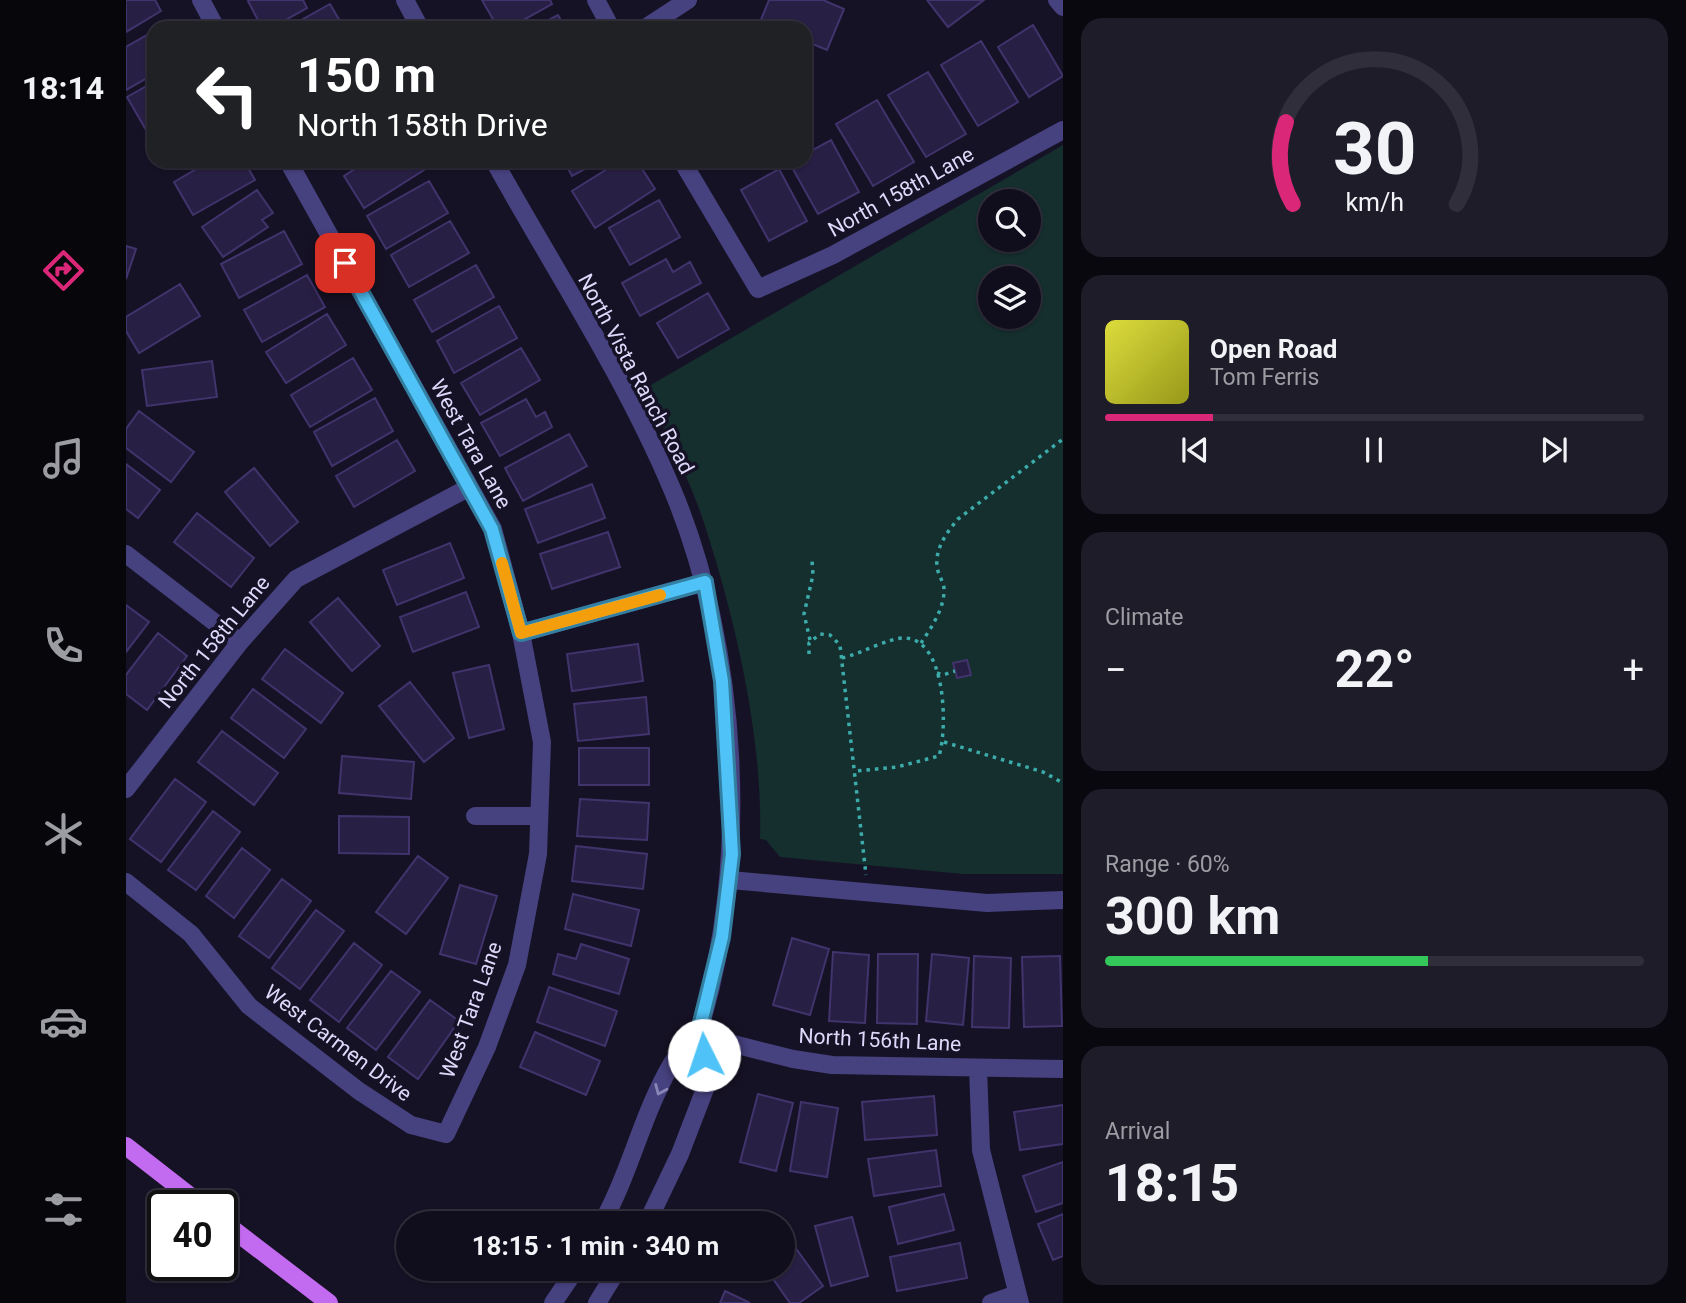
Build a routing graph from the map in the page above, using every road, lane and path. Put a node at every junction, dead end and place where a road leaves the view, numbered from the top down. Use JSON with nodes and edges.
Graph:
{"nodes":[{"id":1,"x":201,"y":0,"type":"edge"},
{"id":2,"x":405,"y":0,"type":"edge"},
{"id":3,"x":596,"y":0,"type":"edge"},
{"id":4,"x":688,"y":0,"type":"edge"},
{"id":5,"x":1057,"y":0,"type":"edge"},
{"id":6,"x":1063,"y":7,"type":"edge"},
{"id":7,"x":212,"y":21,"type":"edge"},
{"id":8,"x":416,"y":21,"type":"edge"},
{"id":9,"x":607,"y":21,"type":"edge"},
{"id":10,"x":656,"y":21,"type":"edge"},
{"id":11,"x":1063,"y":130,"type":"edge"},
{"id":12,"x":298,"y":168,"type":"edge"},
{"id":13,"x":498,"y":168,"type":"edge"},
{"id":14,"x":686,"y":168,"type":"edge"},
{"id":15,"x":1063,"y":439,"type":"edge"},
{"id":16,"x":468,"y":488,"type":"junction"},
{"id":17,"x":126,"y":554,"type":"edge"},
{"id":18,"x":812,"y":561,"type":"dead end"},
{"id":19,"x":705,"y":582,"type":"junction"},
{"id":20,"x":521,"y":633,"type":"junction"},
{"id":21,"x":810,"y":640,"type":"junction"},
{"id":22,"x":240,"y":642,"type":"junction"},
{"id":23,"x":920,"y":643,"type":"junction"},
{"id":24,"x":809,"y":654,"type":"dead end"},
{"id":25,"x":842,"y":658,"type":"junction"},
{"id":26,"x":955,"y":671,"type":"dead end"},
{"id":27,"x":937,"y":673,"type":"junction"},
{"id":28,"x":944,"y":742,"type":"junction"},
{"id":29,"x":855,"y":771,"type":"junction"},
{"id":30,"x":1063,"y":783,"type":"edge"},
{"id":31,"x":126,"y":789,"type":"edge"},
{"id":32,"x":475,"y":816,"type":"dead end"},
{"id":33,"x":539,"y":816,"type":"junction"},
{"id":34,"x":730,"y":880,"type":"junction"},
{"id":35,"x":126,"y":882,"type":"edge"},
{"id":36,"x":868,"y":893,"type":"junction"},
{"id":37,"x":1063,"y":900,"type":"edge"},
{"id":38,"x":698,"y":1035,"type":"junction"},
{"id":39,"x":978,"y":1068,"type":"junction"},
{"id":40,"x":1063,"y":1069,"type":"edge"},
{"id":41,"x":446,"y":1134,"type":"joint"},
{"id":42,"x":126,"y":1146,"type":"edge"},
{"id":43,"x":182,"y":1190,"type":"edge"},
{"id":44,"x":607,"y":1211,"type":"edge"},
{"id":45,"x":653,"y":1211,"type":"edge"},
{"id":46,"x":238,"y":1232,"type":"edge"},
{"id":47,"x":568,"y":1281,"type":"edge"},
{"id":48,"x":611,"y":1281,"type":"edge"},
{"id":49,"x":1019,"y":1298,"type":"edge"},
{"id":50,"x":329,"y":1303,"type":"edge"},
{"id":51,"x":553,"y":1303,"type":"edge"},
{"id":52,"x":597,"y":1303,"type":"edge"},
{"id":53,"x":991,"y":1303,"type":"edge"}],
"edges":[{"from":1,"to":7,"type":"street"},
{"from":2,"to":8,"type":"street"},
{"from":3,"to":9,"type":"street"},
{"from":4,"to":10,"type":"street"},
{"from":5,"to":6,"type":"street"},
{"from":11,"to":14,"type":"street","name":"North 158th Lane"},
{"from":12,"to":16,"type":"street","name":"West Tara Lane"},
{"from":13,"to":19,"type":"street","name":"North Vista Ranch Road"},
{"from":15,"to":23,"type":"path"},
{"from":16,"to":20,"type":"street","name":"West Tara Lane"},
{"from":16,"to":22,"type":"street","name":"North 158th Lane"},
{"from":17,"to":22,"type":"street"},
{"from":18,"to":21,"type":"path"},
{"from":19,"to":20,"type":"street"},
{"from":19,"to":34,"type":"street","name":"North Vista Ranch Road"},
{"from":20,"to":33,"type":"street","name":"West Tara Lane"},
{"from":21,"to":24,"type":"path"},
{"from":21,"to":25,"type":"path"},
{"from":22,"to":31,"type":"street","name":"North 158th Lane"},
{"from":23,"to":25,"type":"path"},
{"from":23,"to":27,"type":"path"},
{"from":25,"to":29,"type":"path"},
{"from":26,"to":27,"type":"path"},
{"from":27,"to":28,"type":"path"},
{"from":28,"to":29,"type":"path"},
{"from":28,"to":30,"type":"path"},
{"from":29,"to":36,"type":"path"},
{"from":32,"to":33,"type":"street"},
{"from":33,"to":41,"type":"street","name":"West Tara Lane"},
{"from":34,"to":36,"type":"street"},
{"from":34,"to":38,"type":"street","name":"North Vista Ranch Road"},
{"from":35,"to":41,"type":"street","name":"West Carmen Drive"},
{"from":36,"to":37,"type":"street"},
{"from":38,"to":39,"type":"street","name":"North 156th Lane"},
{"from":38,"to":44,"type":"street","name":"North Vista Ranch Road","one_way":true},
{"from":38,"to":45,"type":"street"},
{"from":39,"to":40,"type":"street","name":"North 156th Lane"},
{"from":39,"to":49,"type":"street"},
{"from":42,"to":43,"type":"main road"},
{"from":46,"to":50,"type":"main road"},
{"from":47,"to":51,"type":"street"},
{"from":48,"to":52,"type":"street"},
{"from":49,"to":53,"type":"street"}]}
